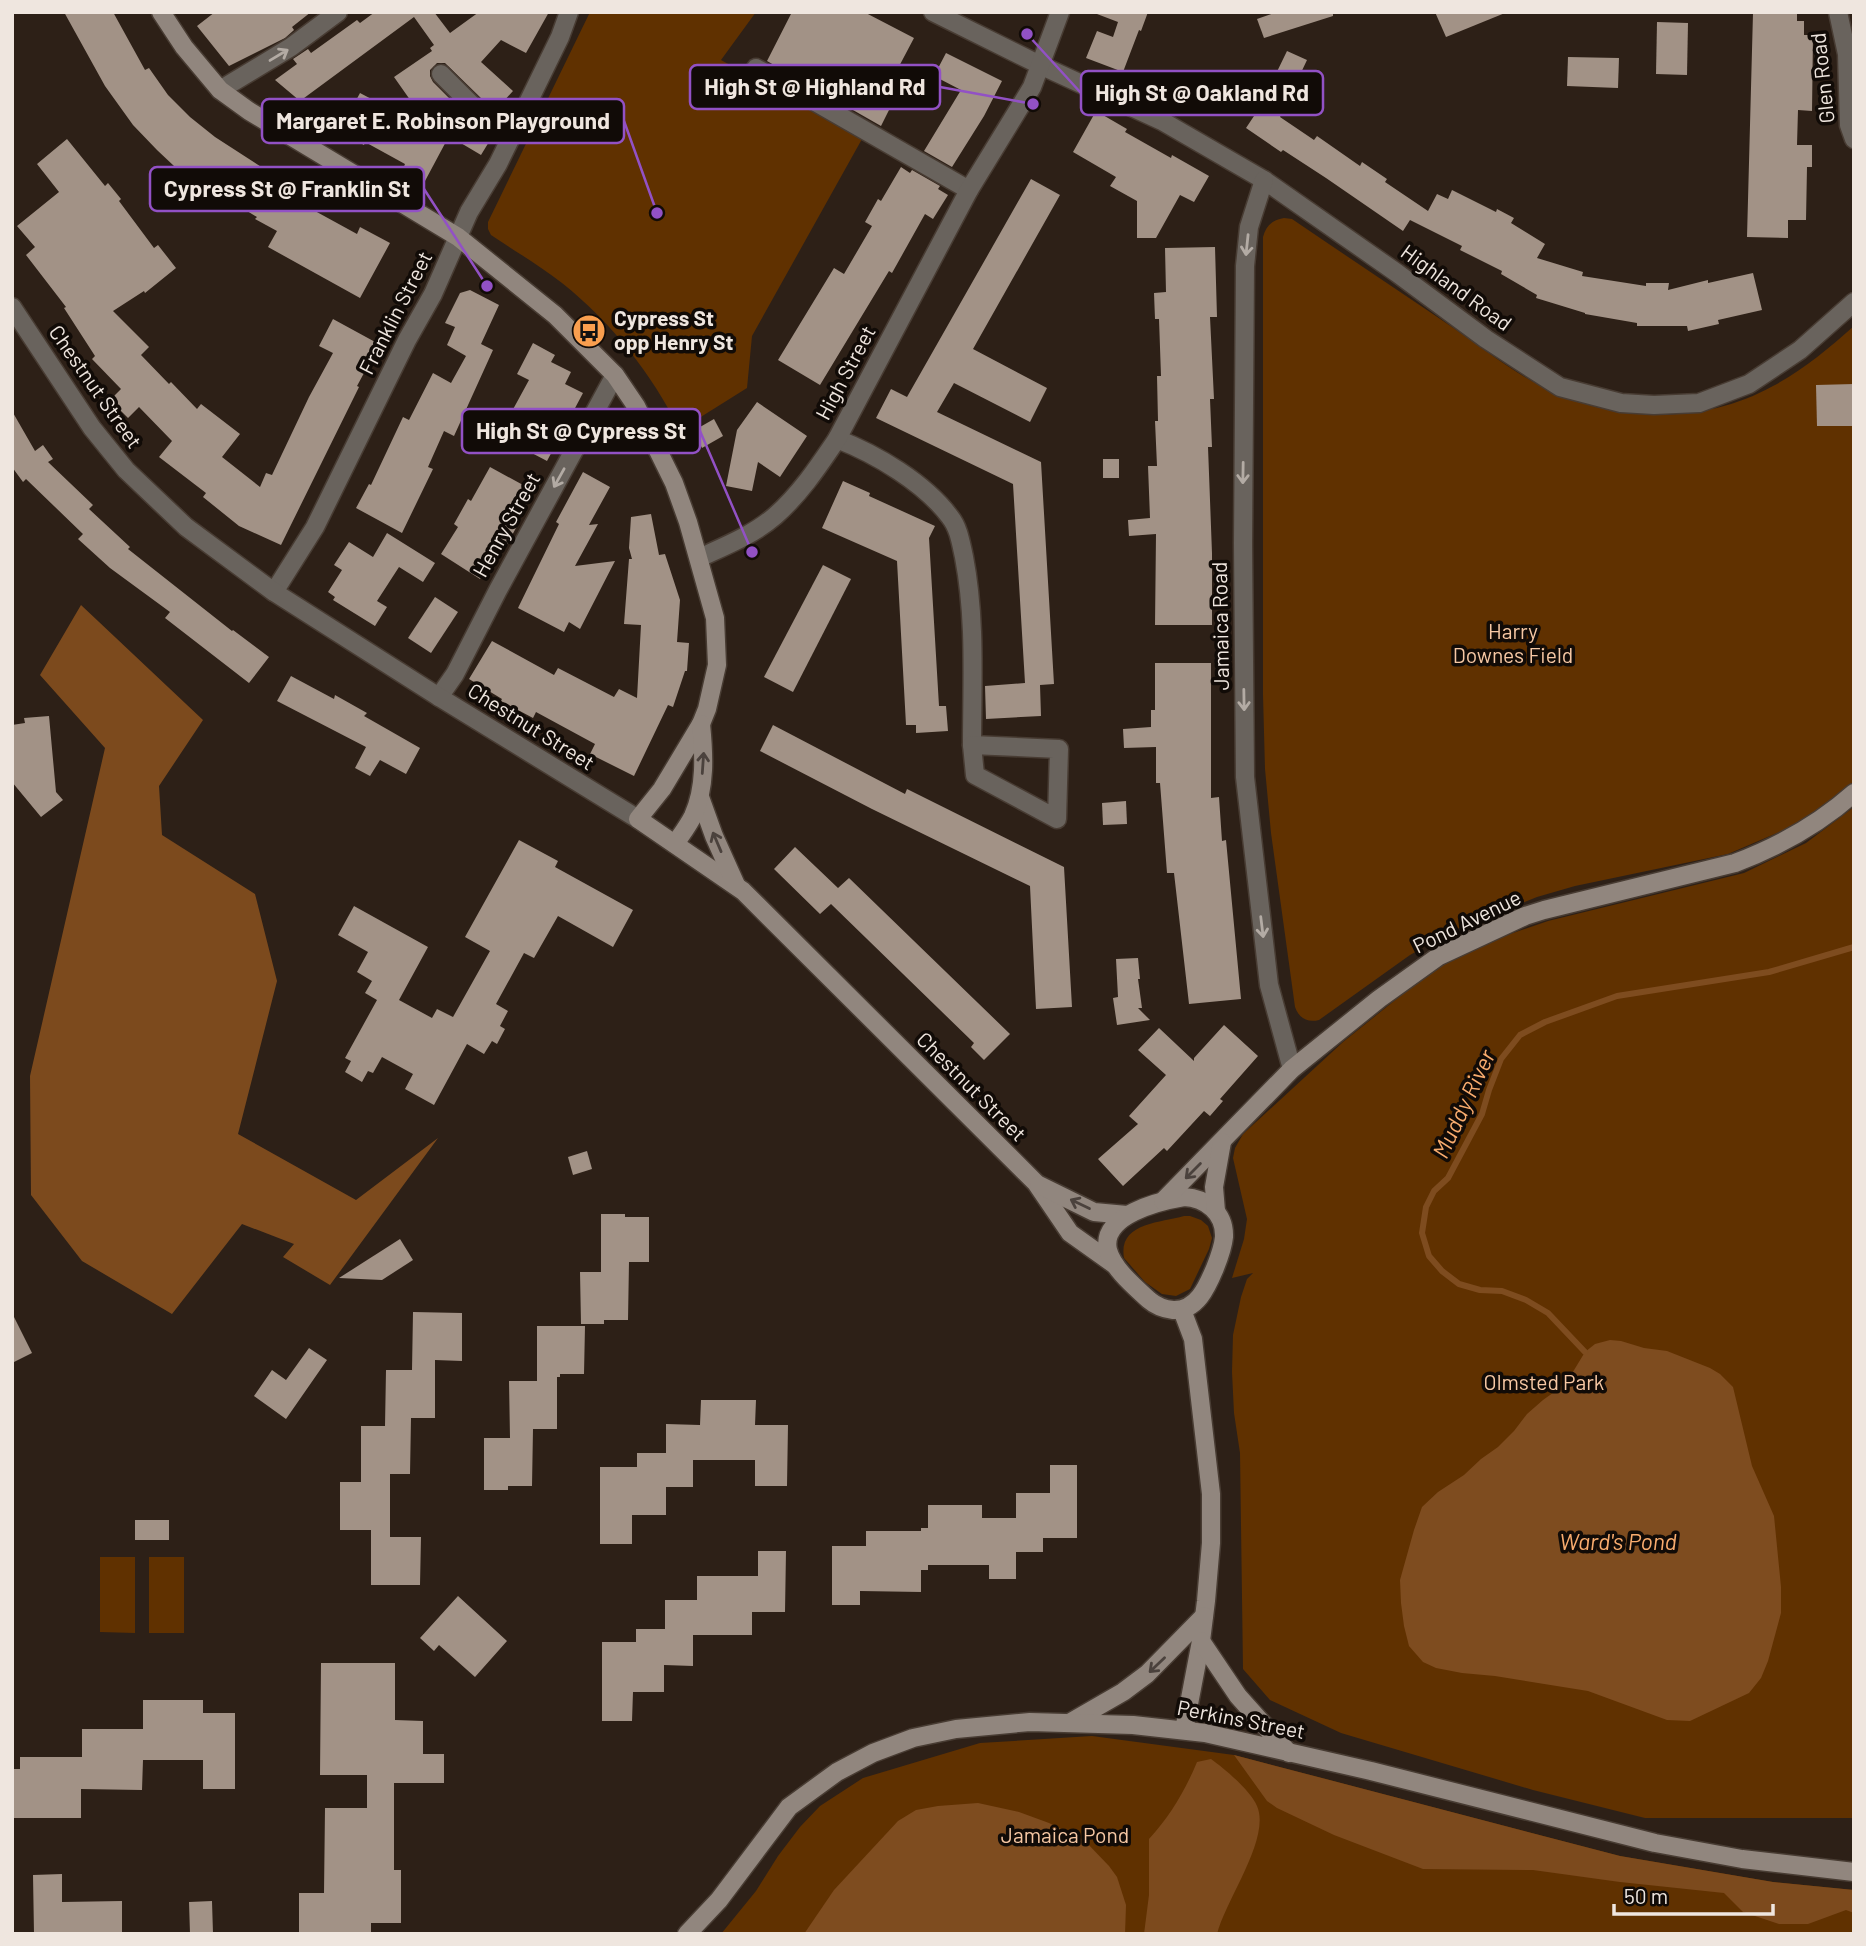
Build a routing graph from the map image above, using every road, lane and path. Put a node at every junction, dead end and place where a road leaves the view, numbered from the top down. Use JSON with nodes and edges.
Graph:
{"nodes":[{"id":1,"x":161,"y":12,"type":"edge"},
{"id":2,"x":338,"y":12,"type":"edge"},
{"id":3,"x":569,"y":12,"type":"edge"},
{"id":4,"x":933,"y":12,"type":"edge"},
{"id":5,"x":1060,"y":12,"type":"edge"},
{"id":6,"x":1839,"y":12,"type":"edge"},
{"id":7,"x":1040,"y":65,"type":"junction"},
{"id":8,"x":756,"y":68,"type":"dead end"},
{"id":9,"x":441,"y":74,"type":"dead end"},
{"id":10,"x":220,"y":90,"type":"junction"},
{"id":11,"x":519,"y":121,"type":"junction"},
{"id":12,"x":1854,"y":139,"type":"edge"},
{"id":13,"x":1264,"y":180,"type":"junction"},
{"id":14,"x":969,"y":191,"type":"junction"},
{"id":15,"x":458,"y":237,"type":"junction"},
{"id":16,"x":1854,"y":302,"type":"edge"},
{"id":17,"x":12,"y":307,"type":"edge"},
{"id":18,"x":615,"y":375,"type":"junction"},
{"id":19,"x":837,"y":439,"type":"junction"},
{"id":20,"x":699,"y":558,"type":"junction"},
{"id":21,"x":274,"y":592,"type":"junction"},
{"id":22,"x":439,"y":698,"type":"junction"},
{"id":23,"x":701,"y":724,"type":"junction"},
{"id":24,"x":972,"y":745,"type":"junction"},
{"id":25,"x":1854,"y":793,"type":"edge"},
{"id":26,"x":700,"y":797,"type":"junction"},
{"id":27,"x":638,"y":819,"type":"junction"},
{"id":28,"x":675,"y":844,"type":"junction"},
{"id":29,"x":736,"y":885,"type":"junction"},
{"id":30,"x":1292,"y":1069,"type":"junction"},
{"id":31,"x":1222,"y":1141,"type":"junction"},
{"id":32,"x":1036,"y":1183,"type":"junction"},
{"id":33,"x":1163,"y":1201,"type":"junction"},
{"id":34,"x":1216,"y":1211,"type":"junction"},
{"id":35,"x":1127,"y":1215,"type":"junction"},
{"id":36,"x":1115,"y":1265,"type":"junction"},
{"id":37,"x":1182,"y":1310,"type":"junction"},
{"id":38,"x":1204,"y":1616,"type":"junction"},
{"id":39,"x":1201,"y":1641,"type":"junction"},
{"id":40,"x":1070,"y":1723,"type":"junction"},
{"id":41,"x":1184,"y":1730,"type":"junction"},
{"id":42,"x":1289,"y":1753,"type":"junction"},
{"id":43,"x":1854,"y":1872,"type":"edge"},
{"id":44,"x":687,"y":1934,"type":"edge"}],
"edges":[{"from":1,"to":10,"type":"main road"},
{"from":10,"to":2,"type":"street","one_way":true},
{"from":3,"to":11,"type":"street","name":"Franklin Street"},
{"from":4,"to":7,"type":"street","name":"Highland Road"},
{"from":5,"to":7,"type":"street","name":"High Street"},
{"from":6,"to":12,"type":"street","name":"Glen Road"},
{"from":7,"to":13,"type":"street","name":"Highland Road"},
{"from":7,"to":14,"type":"street","name":"High Street"},
{"from":8,"to":14,"type":"street"},
{"from":9,"to":11,"type":"street"},
{"from":10,"to":15,"type":"main road"},
{"from":11,"to":15,"type":"street","name":"Franklin Street"},
{"from":13,"to":16,"type":"street","name":"Highland Road"},
{"from":13,"to":30,"type":"street","name":"Jamaica Road","one_way":true},
{"from":14,"to":19,"type":"street","name":"High Street"},
{"from":15,"to":18,"type":"main road"},
{"from":15,"to":21,"type":"street","name":"Franklin Street"},
{"from":17,"to":21,"type":"street","name":"Chestnut Street"},
{"from":18,"to":20,"type":"main road"},
{"from":18,"to":22,"type":"street","name":"Henry Street","one_way":true},
{"from":19,"to":20,"type":"street","name":"High Street"},
{"from":19,"to":24,"type":"street"},
{"from":20,"to":23,"type":"main road"},
{"from":21,"to":22,"type":"street","name":"Chestnut Street"},
{"from":22,"to":27,"type":"street","name":"Chestnut Street"},
{"from":26,"to":23,"type":"main road","one_way":true},
{"from":23,"to":27,"type":"main road"},
{"from":24,"to":24,"type":"street"},
{"from":25,"to":30,"type":"main road","name":"Pond Avenue"},
{"from":26,"to":28,"type":"main road"},
{"from":29,"to":26,"type":"main road","one_way":true},
{"from":27,"to":28,"type":"main road","name":"Chestnut Street"},
{"from":28,"to":29,"type":"main road","name":"Chestnut Street"},
{"from":29,"to":32,"type":"main road","name":"Chestnut Street"},
{"from":30,"to":31,"type":"main road","name":"Pond Avenue"},
{"from":31,"to":33,"type":"main road","name":"Pond Avenue","one_way":true},
{"from":31,"to":34,"type":"main road"},
{"from":35,"to":32,"type":"main road","name":"Chestnut Street","one_way":true},
{"from":32,"to":36,"type":"main road","name":"Chestnut Street"},
{"from":33,"to":34,"type":"main road"},
{"from":33,"to":35,"type":"main road"},
{"from":34,"to":37,"type":"main road"},
{"from":35,"to":36,"type":"main road"},
{"from":36,"to":37,"type":"main road"},
{"from":37,"to":38,"type":"main road"},
{"from":38,"to":39,"type":"main road"},
{"from":38,"to":40,"type":"main road","one_way":true},
{"from":39,"to":41,"type":"main road"},
{"from":39,"to":42,"type":"main road"},
{"from":40,"to":41,"type":"main road","name":"Perkins Street"},
{"from":40,"to":44,"type":"main road","name":"Perkins Street"},
{"from":41,"to":42,"type":"main road","name":"Perkins Street"},
{"from":42,"to":43,"type":"main road","name":"Perkins Street"}]}
